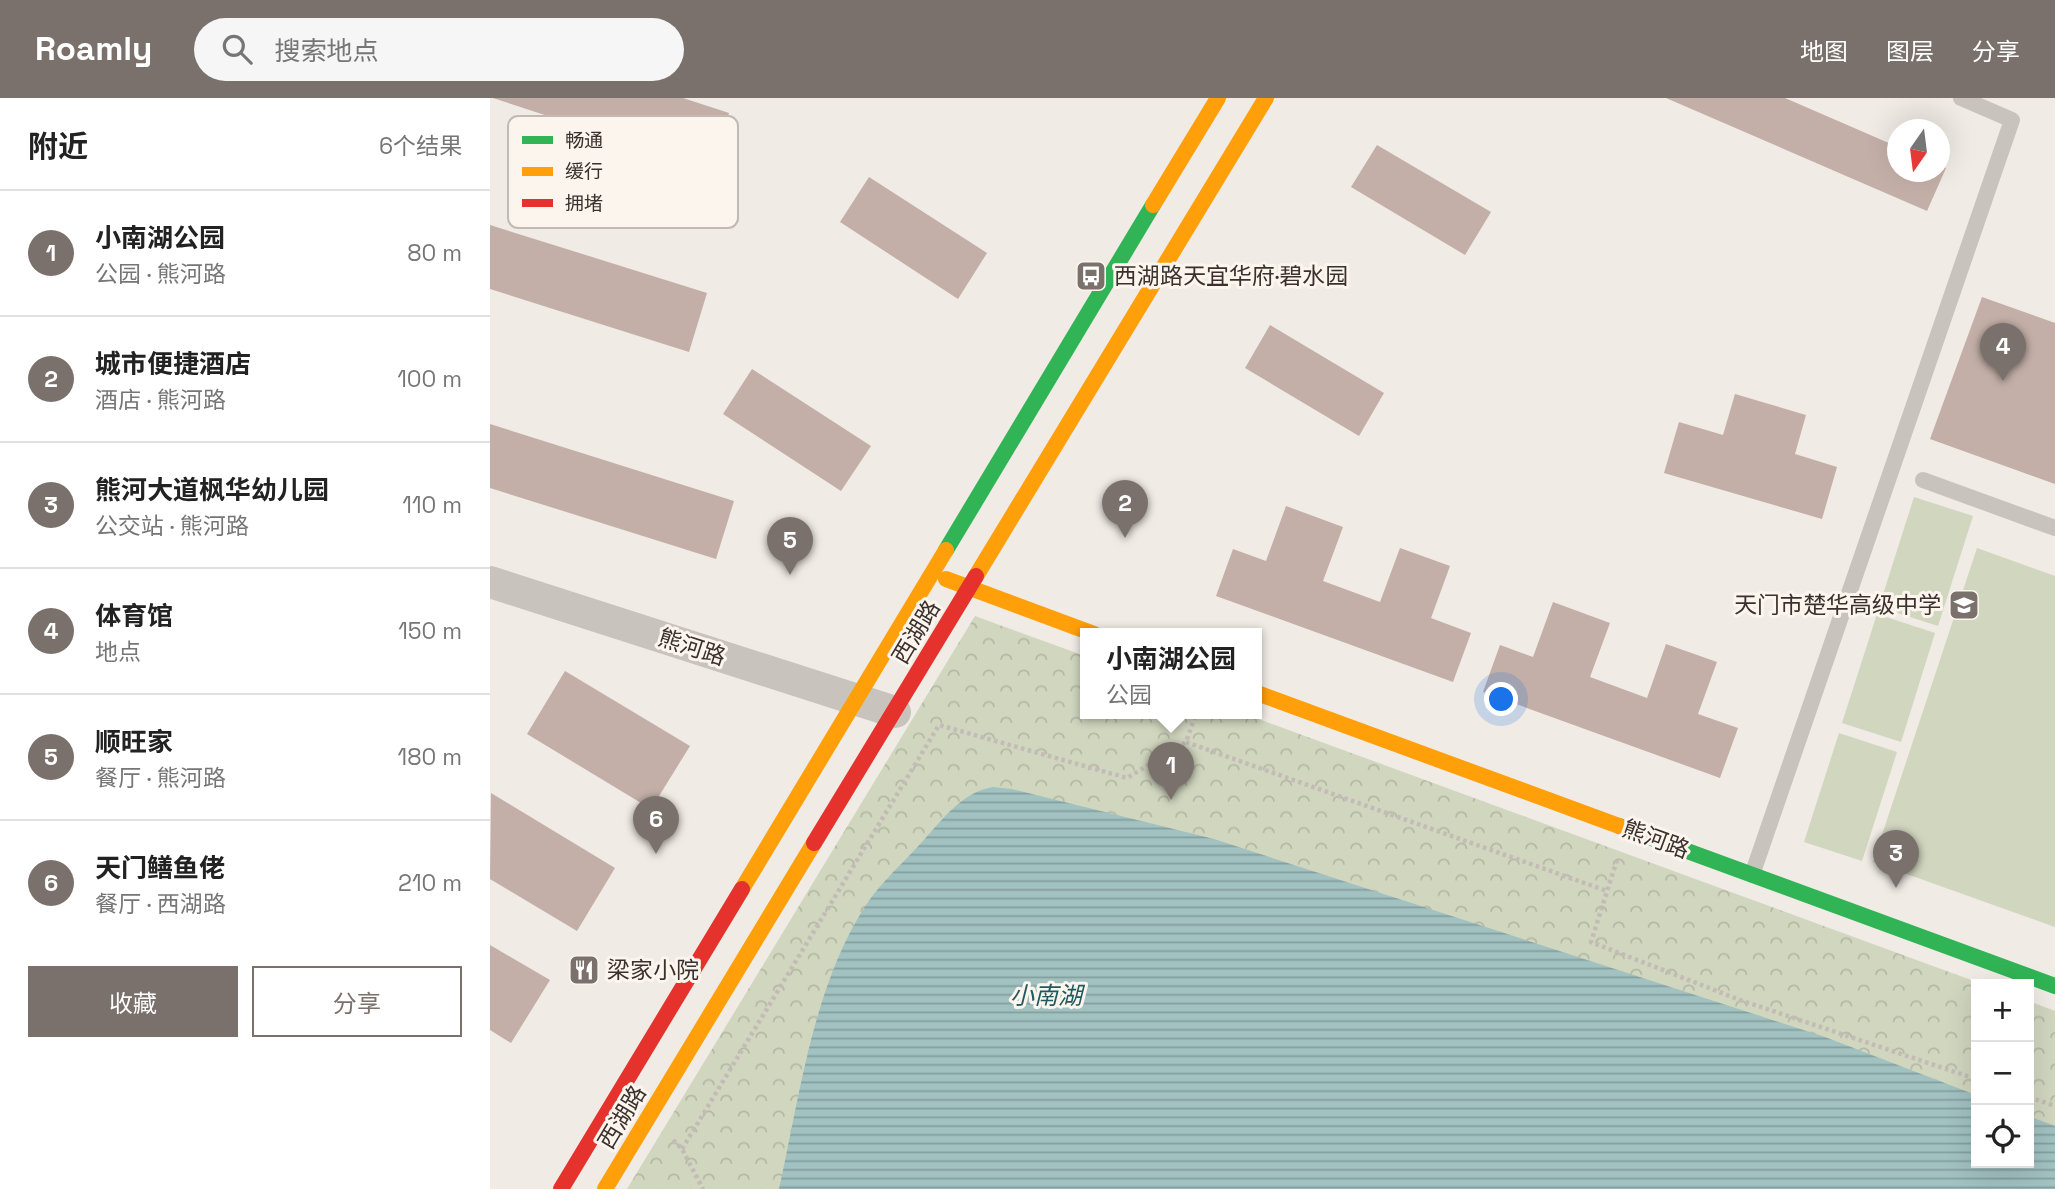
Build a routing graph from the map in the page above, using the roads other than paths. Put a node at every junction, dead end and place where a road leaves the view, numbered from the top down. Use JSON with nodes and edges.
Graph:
{"nodes":[{"id":1,"x":1218,"y":98,"type":"edge"},
{"id":2,"x":1266,"y":98,"type":"edge"},
{"id":3,"x":1961,"y":98,"type":"edge"},
{"id":4,"x":1923,"y":480,"type":"dead end"},
{"id":5,"x":2055,"y":528,"type":"edge"},
{"id":6,"x":931,"y":573,"type":"junction"},
{"id":7,"x":490,"y":582,"type":"edge"},
{"id":8,"x":969,"y":588,"type":"junction"},
{"id":9,"x":1080,"y":629,"type":"edge"},
{"id":10,"x":1262,"y":695,"type":"edge"},
{"id":11,"x":855,"y":699,"type":"junction"},
{"id":12,"x":895,"y":712,"type":"junction"},
{"id":13,"x":1752,"y":875,"type":"junction"},
{"id":14,"x":2055,"y":986,"type":"edge"},
{"id":15,"x":561,"y":1189,"type":"edge"},
{"id":16,"x":605,"y":1189,"type":"edge"}],
"edges":[{"from":1,"to":6,"type":"main road","name":"西湖路"},
{"from":2,"to":8,"type":"main road","name":"西湖路"},
{"from":3,"to":13,"type":"lane"},
{"from":4,"to":5,"type":"lane"},
{"from":6,"to":8,"type":"main road"},
{"from":6,"to":11,"type":"main road","name":"西湖路"},
{"from":7,"to":11,"type":"street","name":"熊河路"},
{"from":8,"to":9,"type":"main road"},
{"from":8,"to":12,"type":"main road","name":"西湖路"},
{"from":10,"to":13,"type":"main road","name":"熊河路"},
{"from":11,"to":12,"type":"street","name":"熊河路"},
{"from":11,"to":15,"type":"main road","name":"西湖路"},
{"from":12,"to":16,"type":"main road","name":"西湖路"},
{"from":13,"to":14,"type":"main road","name":"熊河路"}]}
